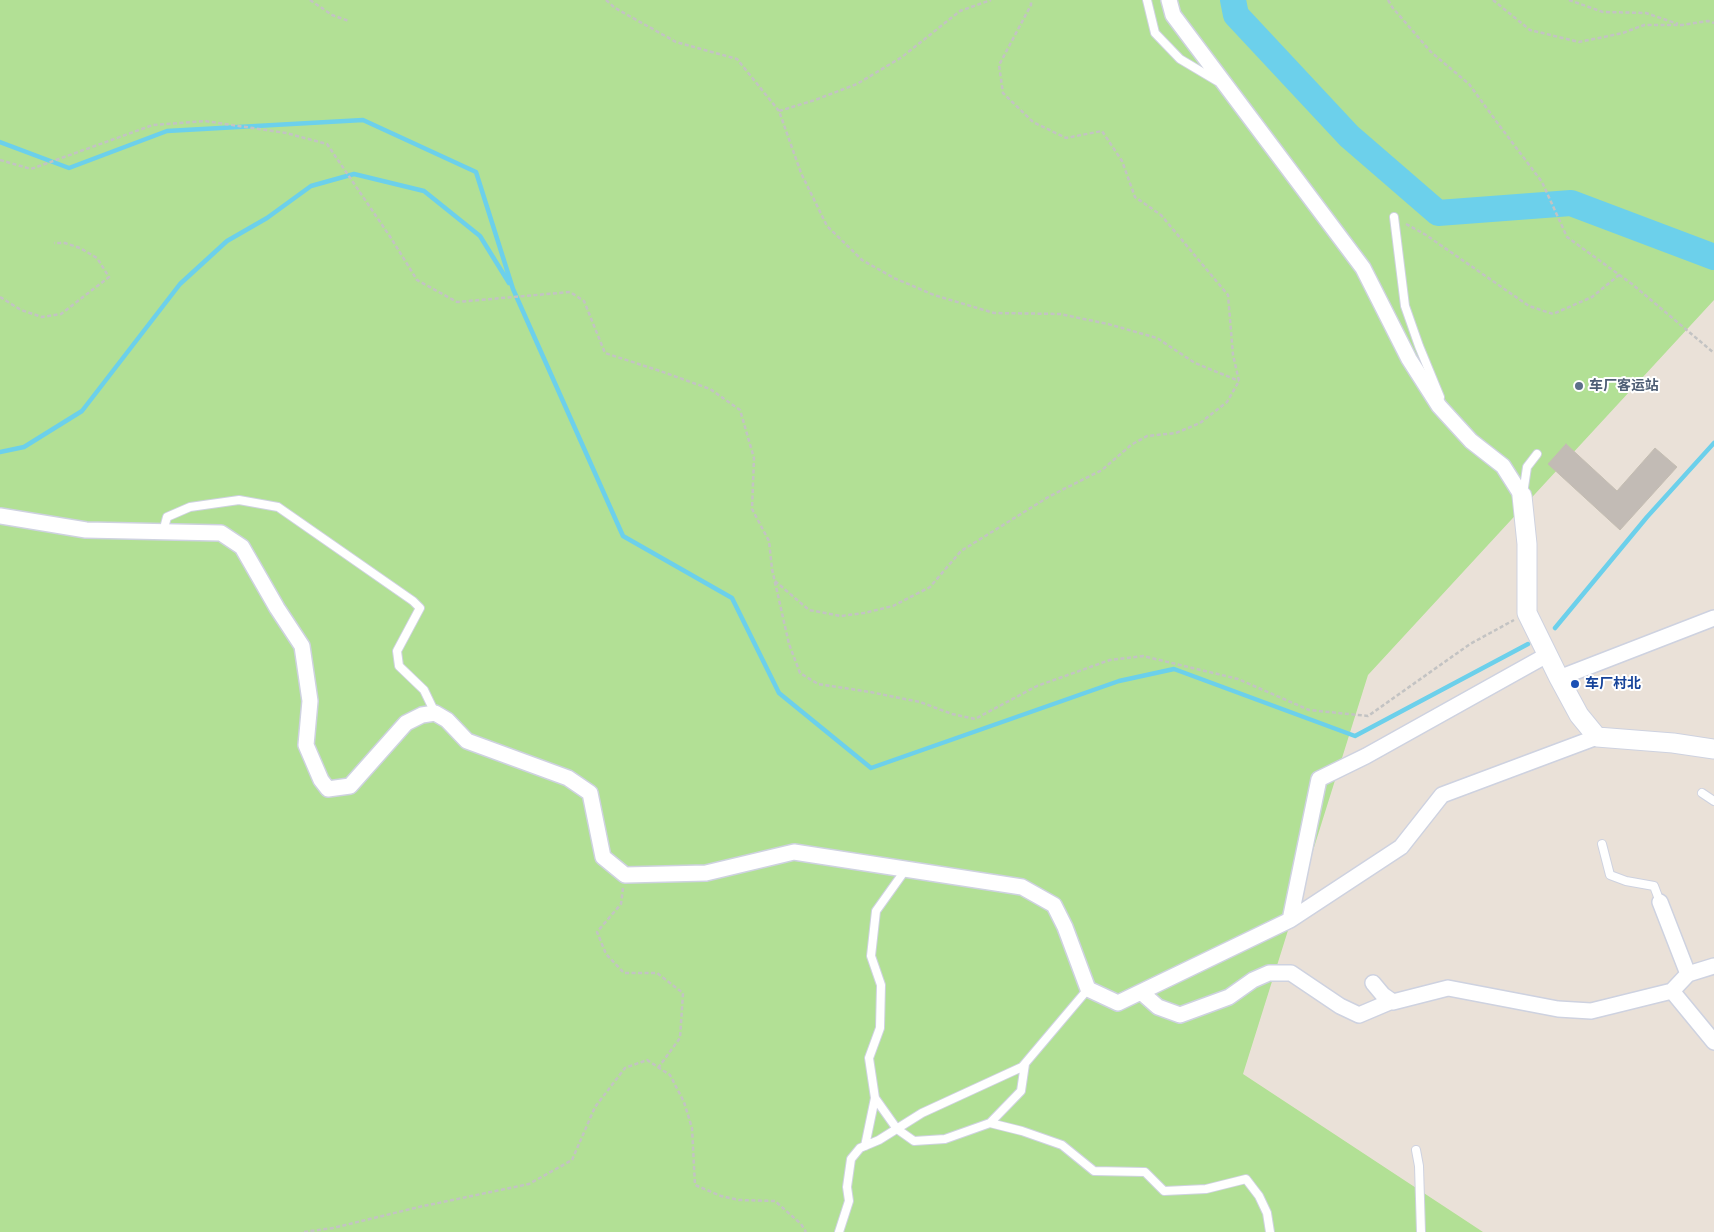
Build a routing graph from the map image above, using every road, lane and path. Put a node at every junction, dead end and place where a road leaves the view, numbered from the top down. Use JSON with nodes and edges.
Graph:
{"nodes":[{"id":1,"x":310,"y":0,"type":"edge"},
{"id":2,"x":606,"y":0,"type":"edge"},
{"id":3,"x":991,"y":0,"type":"edge"},
{"id":4,"x":1031,"y":0,"type":"edge"},
{"id":5,"x":1147,"y":0,"type":"edge"},
{"id":6,"x":1169,"y":0,"type":"edge"},
{"id":7,"x":1388,"y":0,"type":"edge"},
{"id":8,"x":1493,"y":0,"type":"edge"},
{"id":9,"x":1568,"y":0,"type":"edge"},
{"id":10,"x":349,"y":21,"type":"dead end"},
{"id":11,"x":1714,"y":23,"type":"edge"},
{"id":12,"x":1682,"y":25,"type":"junction"},
{"id":13,"x":1228,"y":87,"type":"junction"},
{"id":14,"x":779,"y":111,"type":"junction"},
{"id":15,"x":0,"y":160,"type":"edge"},
{"id":16,"x":1394,"y":217,"type":"joint"},
{"id":17,"x":54,"y":243,"type":"dead end"},
{"id":18,"x":1619,"y":275,"type":"junction"},
{"id":19,"x":0,"y":297,"type":"edge"},
{"id":20,"x":1714,"y":353,"type":"edge"},
{"id":21,"x":1239,"y":381,"type":"junction"},
{"id":22,"x":1449,"y":417,"type":"junction"},
{"id":23,"x":1537,"y":454,"type":"dead end"},
{"id":24,"x":1522,"y":496,"type":"junction"},
{"id":25,"x":0,"y":516,"type":"edge"},
{"id":26,"x":163,"y":532,"type":"junction"},
{"id":27,"x":775,"y":581,"type":"junction"},
{"id":28,"x":1527,"y":613,"type":"junction"},
{"id":29,"x":1714,"y":618,"type":"edge"},
{"id":30,"x":1547,"y":655,"type":"junction"},
{"id":31,"x":1559,"y":678,"type":"junction"},
{"id":32,"x":435,"y":713,"type":"junction"},
{"id":33,"x":1597,"y":737,"type":"junction"},
{"id":34,"x":1714,"y":749,"type":"edge"},
{"id":35,"x":1702,"y":793,"type":"dead end"},
{"id":36,"x":1714,"y":801,"type":"edge"},
{"id":37,"x":1602,"y":844,"type":"dead end"},
{"id":38,"x":906,"y":869,"type":"junction"},
{"id":39,"x":626,"y":875,"type":"junction"},
{"id":40,"x":1660,"y":902,"type":"joint"},
{"id":41,"x":1290,"y":920,"type":"junction"},
{"id":42,"x":1714,"y":966,"type":"edge"},
{"id":43,"x":1688,"y":974,"type":"junction"},
{"id":44,"x":1373,"y":983,"type":"dead end"},
{"id":45,"x":1088,"y":989,"type":"junction"},
{"id":46,"x":1672,"y":991,"type":"junction"},
{"id":47,"x":1141,"y":992,"type":"junction"},
{"id":48,"x":1392,"y":1001,"type":"junction"},
{"id":49,"x":1714,"y":1042,"type":"edge"},
{"id":50,"x":1025,"y":1064,"type":"junction"},
{"id":51,"x":658,"y":1068,"type":"junction"},
{"id":52,"x":875,"y":1098,"type":"junction"},
{"id":53,"x":990,"y":1123,"type":"junction"},
{"id":54,"x":897,"y":1129,"type":"junction"},
{"id":55,"x":865,"y":1146,"type":"junction"},
{"id":56,"x":1416,"y":1150,"type":"dead end"},
{"id":57,"x":304,"y":1232,"type":"edge"},
{"id":58,"x":806,"y":1232,"type":"edge"},
{"id":59,"x":839,"y":1232,"type":"edge"},
{"id":60,"x":1270,"y":1232,"type":"edge"},
{"id":61,"x":1421,"y":1232,"type":"edge"}],
"edges":[{"from":1,"to":10,"type":"path"},
{"from":2,"to":14,"type":"path"},
{"from":3,"to":14,"type":"path"},
{"from":4,"to":21,"type":"path"},
{"from":5,"to":13,"type":"lane"},
{"from":6,"to":13,"type":"street"},
{"from":7,"to":18,"type":"path"},
{"from":8,"to":12,"type":"path"},
{"from":9,"to":12,"type":"path"},
{"from":11,"to":12,"type":"path"},
{"from":13,"to":22,"type":"street"},
{"from":14,"to":21,"type":"path"},
{"from":15,"to":27,"type":"path"},
{"from":16,"to":18,"type":"path"},
{"from":16,"to":22,"type":"lane"},
{"from":17,"to":19,"type":"path"},
{"from":18,"to":20,"type":"path"},
{"from":21,"to":27,"type":"path"},
{"from":22,"to":24,"type":"street"},
{"from":23,"to":24,"type":"lane"},
{"from":24,"to":28,"type":"street"},
{"from":25,"to":26,"type":"street"},
{"from":26,"to":32,"type":"lane"},
{"from":26,"to":32,"type":"street"},
{"from":27,"to":28,"type":"path"},
{"from":28,"to":30,"type":"street"},
{"from":29,"to":31,"type":"street"},
{"from":30,"to":31,"type":"street"},
{"from":30,"to":41,"type":"street"},
{"from":31,"to":33,"type":"street"},
{"from":32,"to":39,"type":"street"},
{"from":33,"to":34,"type":"street"},
{"from":33,"to":41,"type":"street"},
{"from":35,"to":36,"type":"lane"},
{"from":37,"to":40,"type":"lane"},
{"from":38,"to":39,"type":"street"},
{"from":38,"to":45,"type":"street"},
{"from":38,"to":52,"type":"lane"},
{"from":39,"to":51,"type":"path"},
{"from":40,"to":43,"type":"street"},
{"from":41,"to":47,"type":"street"},
{"from":42,"to":43,"type":"street"},
{"from":43,"to":46,"type":"street"},
{"from":44,"to":48,"type":"street"},
{"from":45,"to":47,"type":"street"},
{"from":45,"to":50,"type":"lane"},
{"from":46,"to":48,"type":"street"},
{"from":46,"to":49,"type":"street"},
{"from":47,"to":48,"type":"street"},
{"from":50,"to":53,"type":"lane"},
{"from":50,"to":54,"type":"lane"},
{"from":51,"to":57,"type":"path"},
{"from":51,"to":58,"type":"path"},
{"from":52,"to":54,"type":"lane"},
{"from":52,"to":55,"type":"lane"},
{"from":53,"to":54,"type":"lane"},
{"from":53,"to":60,"type":"lane"},
{"from":54,"to":55,"type":"lane"},
{"from":55,"to":59,"type":"lane"},
{"from":56,"to":61,"type":"lane"}]}
